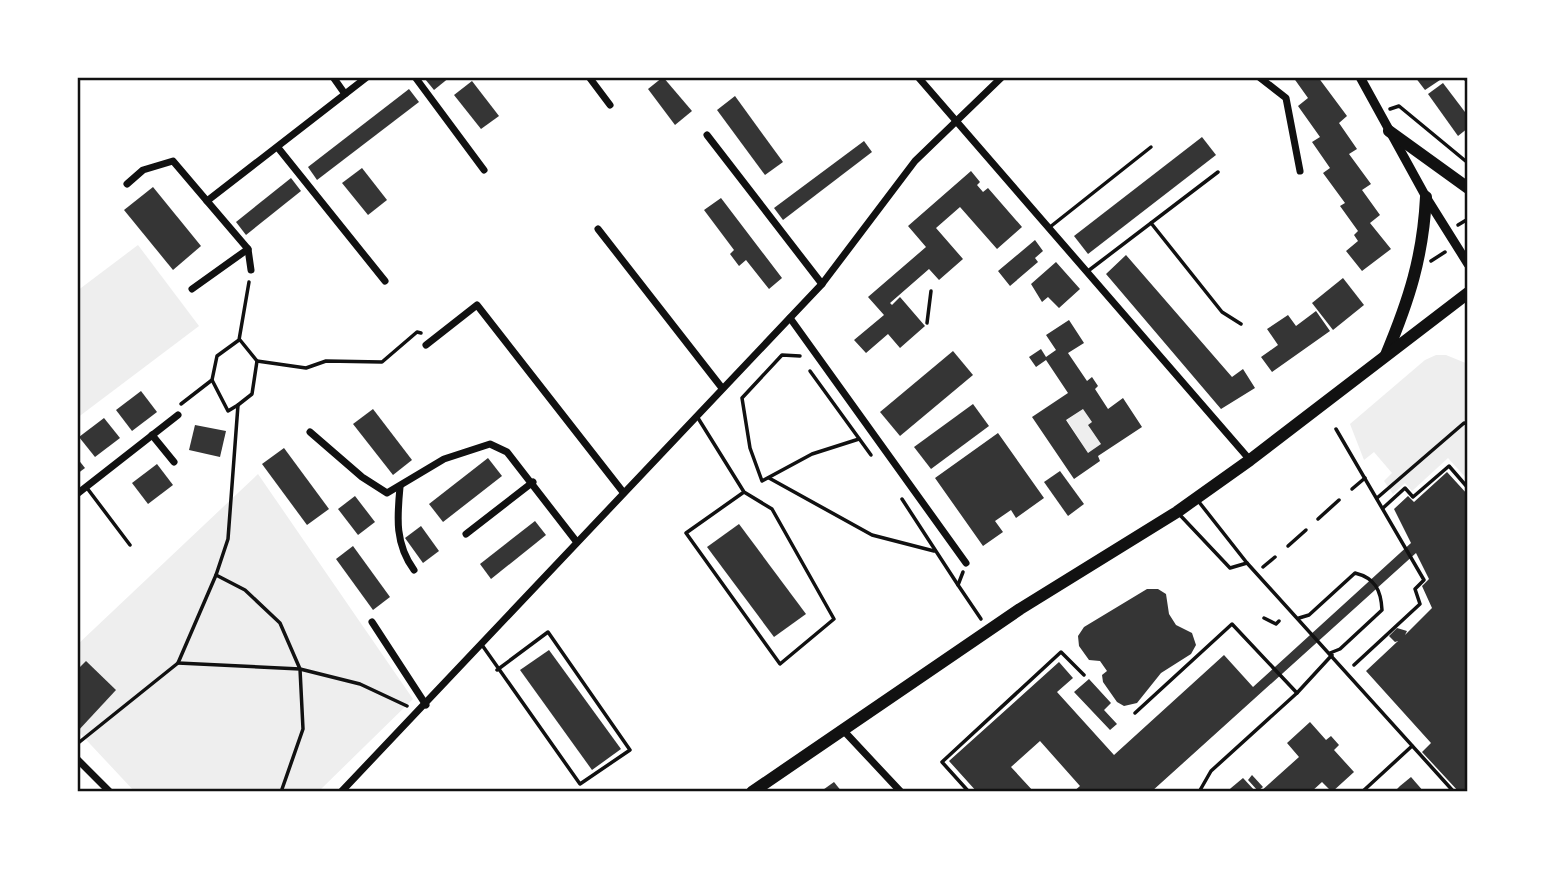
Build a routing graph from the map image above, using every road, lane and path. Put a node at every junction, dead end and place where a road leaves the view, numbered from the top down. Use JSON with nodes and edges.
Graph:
{"nodes":[{"id":1,"x":333,"y":77,"type":"edge"},
{"id":2,"x":367,"y":77,"type":"edge"},
{"id":3,"x":415,"y":77,"type":"edge"},
{"id":4,"x":589,"y":77,"type":"edge"},
{"id":5,"x":919,"y":77,"type":"edge"},
{"id":6,"x":1002,"y":77,"type":"edge"},
{"id":7,"x":1259,"y":77,"type":"edge"},
{"id":8,"x":1360,"y":77,"type":"edge"},
{"id":9,"x":345,"y":94,"type":"junction"},
{"id":10,"x":610,"y":106,"type":"dead end"},
{"id":11,"x":1380,"y":113,"type":"junction"},
{"id":12,"x":956,"y":120,"type":"junction"},
{"id":13,"x":1389,"y":131,"type":"junction"},
{"id":14,"x":706,"y":135,"type":"dead end"},
{"id":15,"x":1151,"y":147,"type":"dead end"},
{"id":16,"x":278,"y":149,"type":"junction"},
{"id":17,"x":1468,"y":163,"type":"edge"},
{"id":18,"x":484,"y":170,"type":"dead end"},
{"id":19,"x":1300,"y":171,"type":"dead end"},
{"id":20,"x":1218,"y":172,"type":"dead end"},
{"id":21,"x":127,"y":184,"type":"dead end"},
{"id":22,"x":1468,"y":188,"type":"edge"},
{"id":23,"x":1426,"y":197,"type":"junction"},
{"id":24,"x":207,"y":201,"type":"junction"},
{"id":25,"x":1151,"y":223,"type":"junction"},
{"id":26,"x":1050,"y":227,"type":"junction"},
{"id":27,"x":598,"y":229,"type":"dead end"},
{"id":28,"x":1456,"y":245,"type":"junction"},
{"id":29,"x":248,"y":249,"type":"junction"},
{"id":30,"x":1420,"y":261,"type":"junction"},
{"id":31,"x":1468,"y":264,"type":"edge"},
{"id":32,"x":251,"y":270,"type":"joint"},
{"id":33,"x":1088,"y":271,"type":"junction"},
{"id":34,"x":385,"y":281,"type":"dead end"},
{"id":35,"x":822,"y":285,"type":"junction"},
{"id":36,"x":192,"y":289,"type":"dead end"},
{"id":37,"x":931,"y":290,"type":"dead end"},
{"id":38,"x":1468,"y":293,"type":"edge"},
{"id":39,"x":790,"y":318,"type":"junction"},
{"id":40,"x":927,"y":323,"type":"dead end"},
{"id":41,"x":1241,"y":324,"type":"dead end"},
{"id":42,"x":439,"y":335,"type":"junction"},
{"id":43,"x":239,"y":340,"type":"junction"},
{"id":44,"x":426,"y":345,"type":"dead end"},
{"id":45,"x":1386,"y":356,"type":"junction"},
{"id":46,"x":257,"y":361,"type":"junction"},
{"id":47,"x":212,"y":380,"type":"junction"},
{"id":48,"x":722,"y":388,"type":"junction"},
{"id":49,"x":238,"y":405,"type":"junction"},
{"id":50,"x":178,"y":415,"type":"joint"},
{"id":51,"x":696,"y":416,"type":"junction"},
{"id":52,"x":1468,"y":424,"type":"edge"},
{"id":53,"x":1336,"y":429,"type":"dead end"},
{"id":54,"x":310,"y":432,"type":"dead end"},
{"id":55,"x":152,"y":435,"type":"junction"},
{"id":56,"x":859,"y":439,"type":"junction"},
{"id":57,"x":873,"y":458,"type":"dead end"},
{"id":58,"x":1250,"y":460,"type":"junction"},
{"id":59,"x":174,"y":462,"type":"dead end"},
{"id":60,"x":769,"y":478,"type":"junction"},
{"id":61,"x":1365,"y":478,"type":"junction"},
{"id":62,"x":533,"y":482,"type":"junction"},
{"id":63,"x":86,"y":487,"type":"junction"},
{"id":64,"x":400,"y":487,"type":"junction"},
{"id":65,"x":1468,"y":488,"type":"edge"},
{"id":66,"x":1352,"y":489,"type":"dead end"},
{"id":67,"x":623,"y":492,"type":"junction"},
{"id":68,"x":744,"y":492,"type":"junction"},
{"id":69,"x":77,"y":494,"type":"edge"},
{"id":70,"x":901,"y":496,"type":"dead end"},
{"id":71,"x":1195,"y":498,"type":"junction"},
{"id":72,"x":1377,"y":498,"type":"junction"},
{"id":73,"x":1339,"y":500,"type":"dead end"},
{"id":74,"x":1383,"y":508,"type":"junction"},
{"id":75,"x":1177,"y":512,"type":"junction"},
{"id":76,"x":1318,"y":519,"type":"dead end"},
{"id":77,"x":1306,"y":530,"type":"dead end"},
{"id":78,"x":466,"y":534,"type":"dead end"},
{"id":79,"x":576,"y":541,"type":"junction"},
{"id":80,"x":130,"y":545,"type":"dead end"},
{"id":81,"x":1288,"y":546,"type":"dead end"},
{"id":82,"x":936,"y":551,"type":"junction"},
{"id":83,"x":1275,"y":557,"type":"dead end"},
{"id":84,"x":966,"y":563,"type":"joint"},
{"id":85,"x":1247,"y":563,"type":"junction"},
{"id":86,"x":1262,"y":568,"type":"dead end"},
{"id":87,"x":414,"y":570,"type":"dead end"},
{"id":88,"x":216,"y":575,"type":"junction"},
{"id":89,"x":958,"y":585,"type":"junction"},
{"id":90,"x":1264,"y":618,"type":"dead end"},
{"id":91,"x":1299,"y":618,"type":"junction"},
{"id":92,"x":1279,"y":621,"type":"dead end"},
{"id":93,"x":372,"y":622,"type":"dead end"},
{"id":94,"x":989,"y":630,"type":"junction"},
{"id":95,"x":482,"y":645,"type":"junction"},
{"id":96,"x":1331,"y":654,"type":"junction"},
{"id":97,"x":178,"y":663,"type":"junction"},
{"id":98,"x":1354,"y":665,"type":"dead end"},
{"id":99,"x":300,"y":669,"type":"junction"},
{"id":100,"x":498,"y":670,"type":"junction"},
{"id":101,"x":1084,"y":676,"type":"dead end"},
{"id":102,"x":1297,"y":693,"type":"junction"},
{"id":103,"x":426,"y":705,"type":"junction"},
{"id":104,"x":419,"y":712,"type":"junction"},
{"id":105,"x":1135,"y":713,"type":"dead end"},
{"id":106,"x":843,"y":730,"type":"junction"},
{"id":107,"x":77,"y":744,"type":"edge"},
{"id":108,"x":1412,"y":746,"type":"junction"},
{"id":109,"x":77,"y":759,"type":"edge"},
{"id":110,"x":110,"y":792,"type":"edge"},
{"id":111,"x":281,"y":792,"type":"edge"},
{"id":112,"x":341,"y":792,"type":"edge"},
{"id":113,"x":752,"y":792,"type":"edge"},
{"id":114,"x":900,"y":792,"type":"edge"},
{"id":115,"x":969,"y":792,"type":"edge"},
{"id":116,"x":1199,"y":792,"type":"edge"},
{"id":117,"x":1362,"y":792,"type":"edge"},
{"id":118,"x":1454,"y":792,"type":"edge"}],
"edges":[{"from":1,"to":9,"type":"street"},
{"from":2,"to":9,"type":"street"},
{"from":3,"to":18,"type":"street"},
{"from":4,"to":10,"type":"street"},
{"from":5,"to":12,"type":"street"},
{"from":6,"to":12,"type":"street"},
{"from":7,"to":19,"type":"street"},
{"from":8,"to":11,"type":"street"},
{"from":9,"to":16,"type":"street"},
{"from":11,"to":13,"type":"street"},
{"from":11,"to":17,"type":"path"},
{"from":12,"to":26,"type":"street"},
{"from":12,"to":35,"type":"street"},
{"from":13,"to":22,"type":"main road"},
{"from":13,"to":23,"type":"street"},
{"from":14,"to":35,"type":"street"},
{"from":15,"to":26,"type":"lane"},
{"from":16,"to":24,"type":"street"},
{"from":16,"to":34,"type":"street"},
{"from":20,"to":25,"type":"lane"},
{"from":21,"to":24,"type":"street"},
{"from":23,"to":28,"type":"street"},
{"from":23,"to":30,"type":"main road"},
{"from":24,"to":29,"type":"street"},
{"from":25,"to":33,"type":"lane"},
{"from":25,"to":41,"type":"lane"},
{"from":26,"to":33,"type":"street"},
{"from":27,"to":48,"type":"street"},
{"from":28,"to":30,"type":"path"},
{"from":28,"to":31,"type":"street"},
{"from":29,"to":32,"type":"street"},
{"from":29,"to":36,"type":"street"},
{"from":30,"to":45,"type":"main road"},
{"from":32,"to":43,"type":"path"},
{"from":33,"to":58,"type":"street"},
{"from":35,"to":39,"type":"street"},
{"from":37,"to":40,"type":"path"},
{"from":38,"to":45,"type":"main road"},
{"from":39,"to":48,"type":"street"},
{"from":39,"to":84,"type":"street"},
{"from":42,"to":44,"type":"street"},
{"from":42,"to":46,"type":"path"},
{"from":42,"to":67,"type":"street"},
{"from":43,"to":46,"type":"path"},
{"from":43,"to":47,"type":"path"},
{"from":45,"to":58,"type":"main road"},
{"from":46,"to":49,"type":"path"},
{"from":47,"to":49,"type":"path"},
{"from":47,"to":50,"type":"path"},
{"from":48,"to":51,"type":"street"},
{"from":49,"to":88,"type":"path"},
{"from":50,"to":55,"type":"street"},
{"from":51,"to":67,"type":"street"},
{"from":51,"to":68,"type":"lane"},
{"from":52,"to":72,"type":"path"},
{"from":53,"to":61,"type":"path"},
{"from":54,"to":64,"type":"street"},
{"from":55,"to":59,"type":"street"},
{"from":55,"to":63,"type":"street"},
{"from":56,"to":57,"type":"path"},
{"from":56,"to":60,"type":"path"},
{"from":56,"to":60,"type":"path"},
{"from":58,"to":71,"type":"main road"},
{"from":60,"to":82,"type":"path"},
{"from":61,"to":66,"type":"path"},
{"from":61,"to":72,"type":"path"},
{"from":62,"to":64,"type":"street"},
{"from":62,"to":78,"type":"street"},
{"from":62,"to":79,"type":"street"},
{"from":63,"to":69,"type":"street"},
{"from":63,"to":80,"type":"lane"},
{"from":64,"to":87,"type":"street"},
{"from":65,"to":74,"type":"path"},
{"from":67,"to":79,"type":"street"},
{"from":68,"to":68,"type":"lane"},
{"from":70,"to":82,"type":"path"},
{"from":71,"to":75,"type":"main road"},
{"from":71,"to":85,"type":"lane"},
{"from":72,"to":74,"type":"path"},
{"from":73,"to":76,"type":"path"},
{"from":74,"to":98,"type":"path"},
{"from":75,"to":85,"type":"lane"},
{"from":75,"to":94,"type":"main road"},
{"from":77,"to":81,"type":"path"},
{"from":79,"to":95,"type":"street"},
{"from":82,"to":89,"type":"path"},
{"from":83,"to":86,"type":"path"},
{"from":84,"to":89,"type":"path"},
{"from":85,"to":91,"type":"lane"},
{"from":88,"to":97,"type":"path"},
{"from":88,"to":99,"type":"path"},
{"from":89,"to":94,"type":"path"},
{"from":90,"to":92,"type":"path"},
{"from":91,"to":96,"type":"lane"},
{"from":91,"to":96,"type":"lane"},
{"from":93,"to":103,"type":"street"},
{"from":94,"to":106,"type":"main road"},
{"from":95,"to":100,"type":"lane"},
{"from":95,"to":103,"type":"street"},
{"from":96,"to":102,"type":"lane"},
{"from":96,"to":108,"type":"lane"},
{"from":97,"to":99,"type":"path"},
{"from":97,"to":107,"type":"path"},
{"from":99,"to":104,"type":"path"},
{"from":99,"to":111,"type":"path"},
{"from":100,"to":100,"type":"lane"},
{"from":101,"to":115,"type":"path"},
{"from":102,"to":105,"type":"lane"},
{"from":102,"to":116,"type":"lane"},
{"from":103,"to":104,"type":"street"},
{"from":104,"to":112,"type":"street"},
{"from":106,"to":113,"type":"main road"},
{"from":106,"to":114,"type":"street"},
{"from":108,"to":117,"type":"lane"},
{"from":108,"to":118,"type":"lane"},
{"from":109,"to":110,"type":"street"}]}
